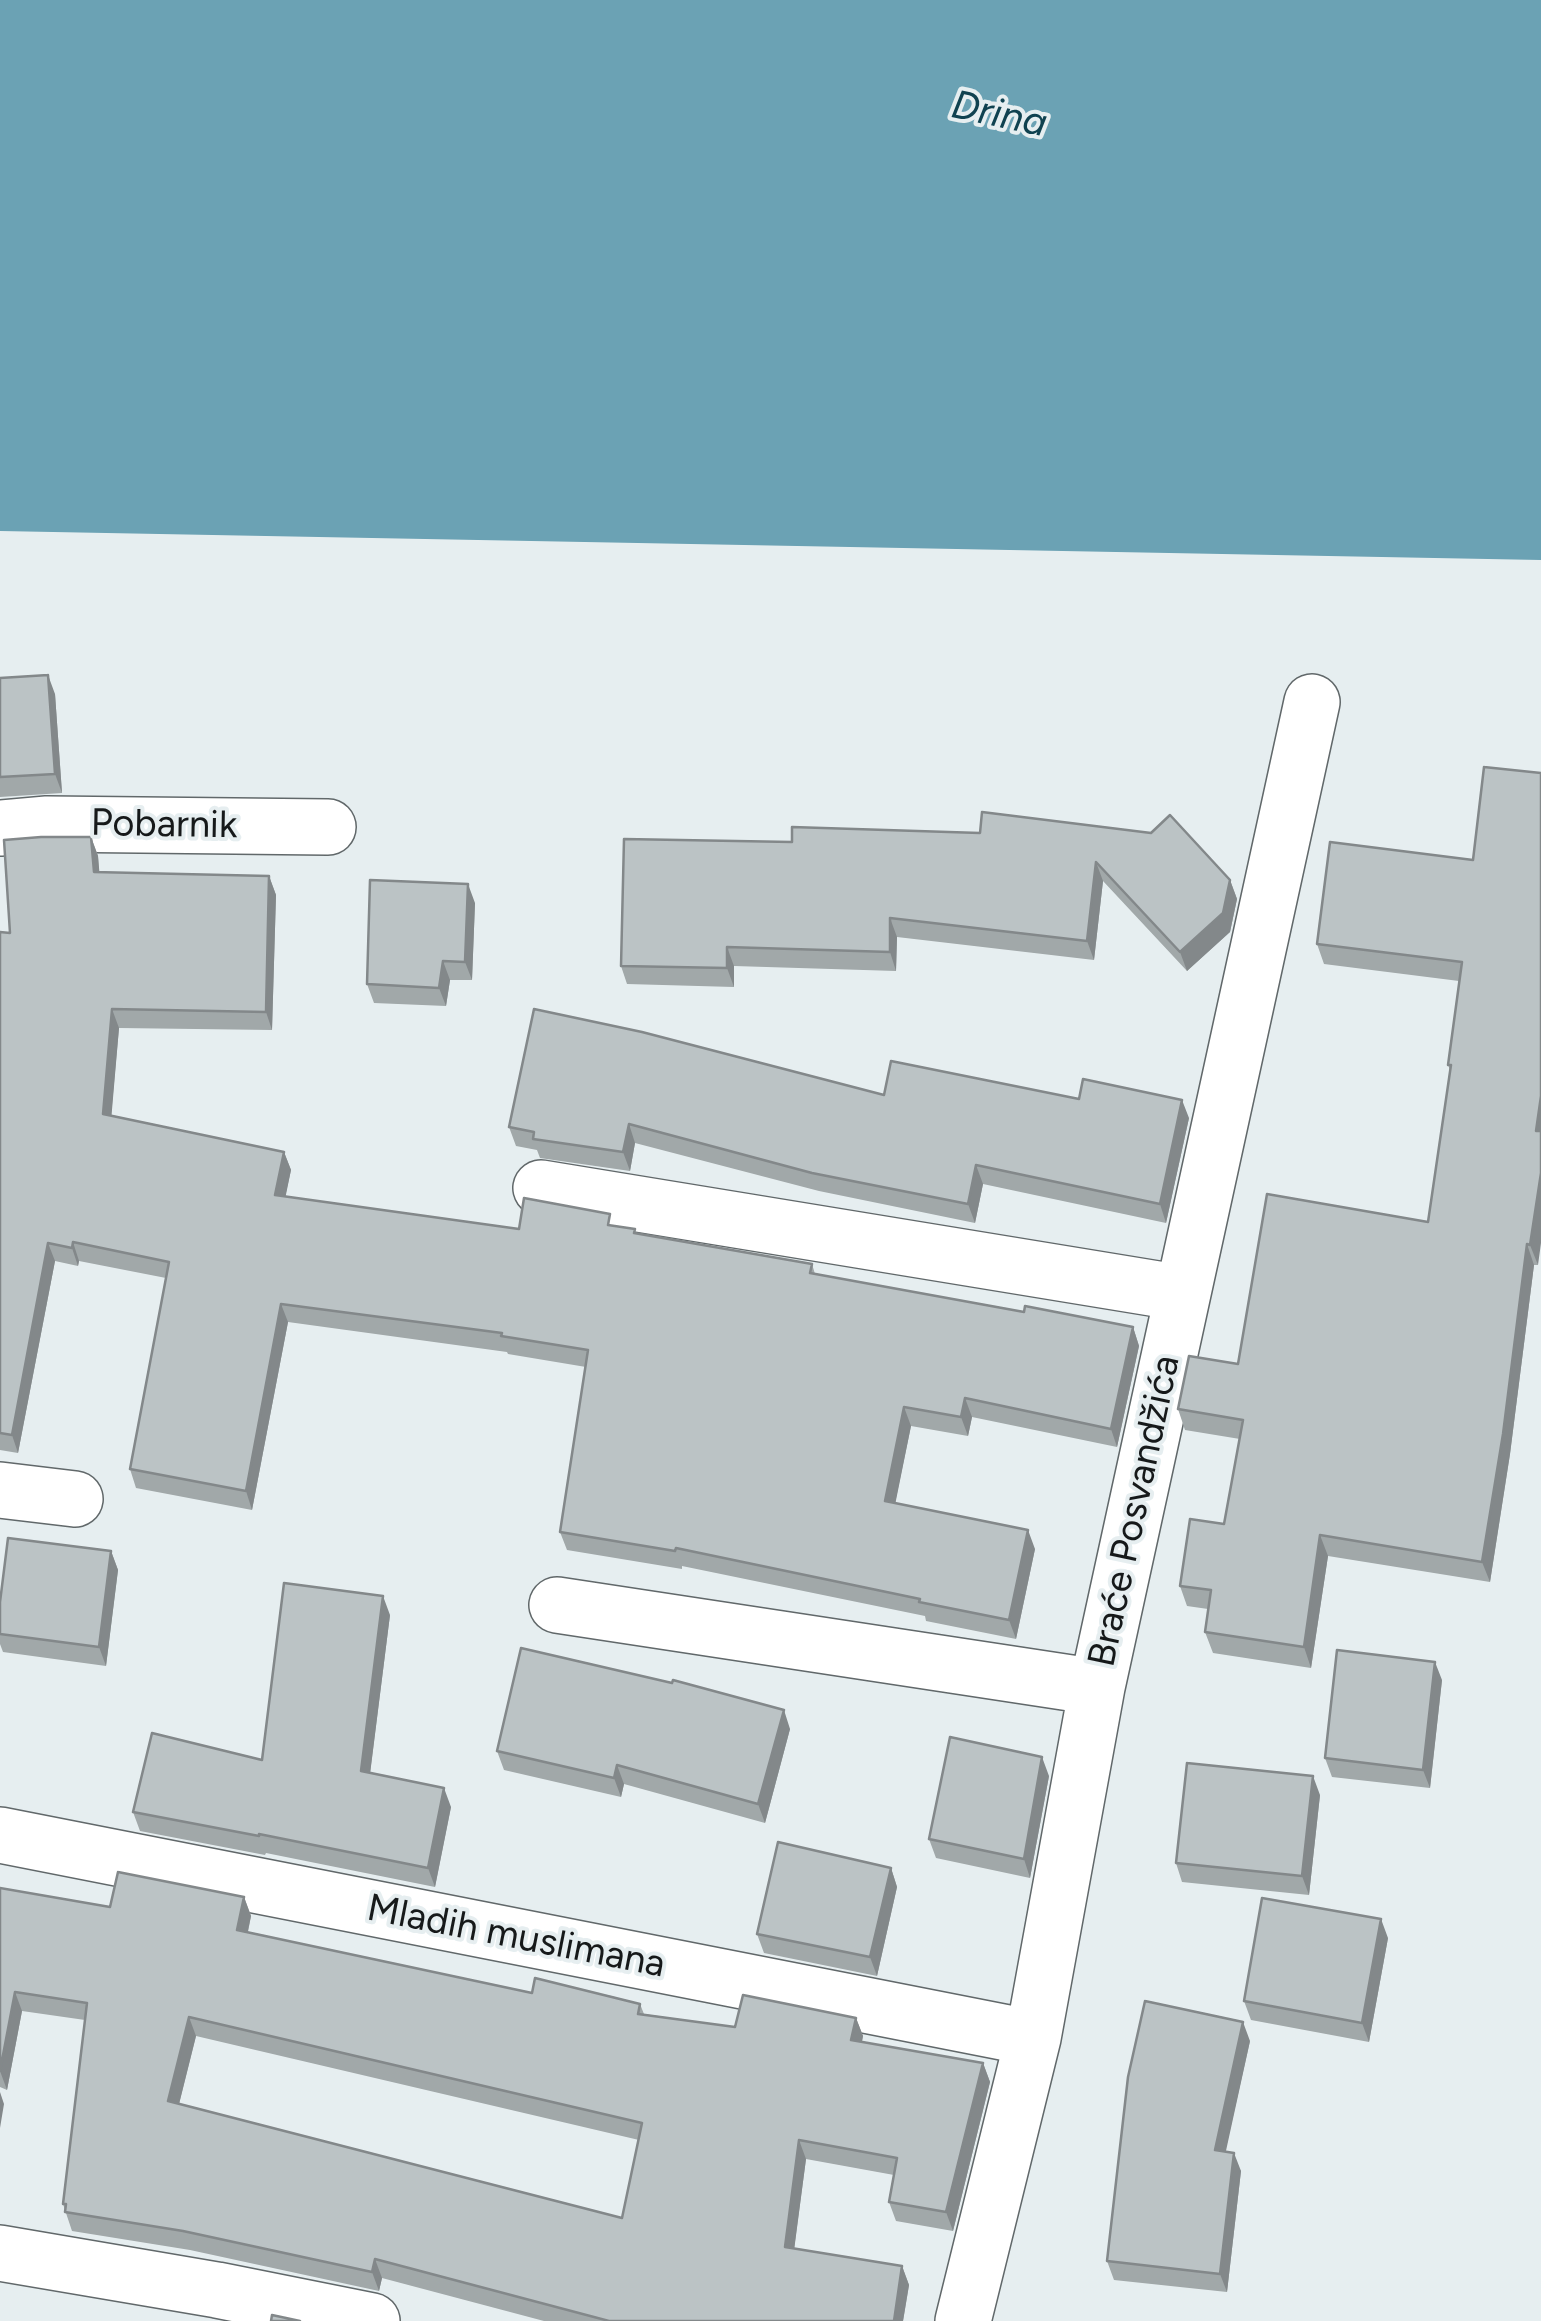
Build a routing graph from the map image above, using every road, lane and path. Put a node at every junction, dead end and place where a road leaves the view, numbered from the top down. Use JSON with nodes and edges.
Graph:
{"nodes":[{"id":1,"x":1312,"y":702,"type":"dead end"},
{"id":2,"x":328,"y":827,"type":"dead end"},
{"id":3,"x":0,"y":828,"type":"edge"},
{"id":4,"x":541,"y":1188,"type":"dead end"},
{"id":5,"x":1182,"y":1293,"type":"junction"},
{"id":6,"x":0,"y":1490,"type":"edge"},
{"id":7,"x":75,"y":1498,"type":"dead end"},
{"id":8,"x":557,"y":1605,"type":"dead end"},
{"id":9,"x":1097,"y":1687,"type":"junction"},
{"id":10,"x":0,"y":1835,"type":"edge"},
{"id":11,"x":1032,"y":2038,"type":"junction"},
{"id":12,"x":0,"y":2253,"type":"edge"},
{"id":13,"x":372,"y":2321,"type":"edge"},
{"id":14,"x":963,"y":2321,"type":"edge"}],
"edges":[{"from":1,"to":5,"type":"street","name":"Braće Posvandžića"},
{"from":2,"to":3,"type":"street","name":"Pobarnik"},
{"from":4,"to":5,"type":"street"},
{"from":5,"to":9,"type":"street","name":"Braće Posvandžića"},
{"from":6,"to":7,"type":"street"},
{"from":8,"to":9,"type":"street"},
{"from":9,"to":11,"type":"street","name":"Braće Posvandžića"},
{"from":10,"to":11,"type":"street","name":"Mladih muslimana"},
{"from":11,"to":14,"type":"street","name":"Braće Posvandžića"},
{"from":12,"to":13,"type":"street"}]}
